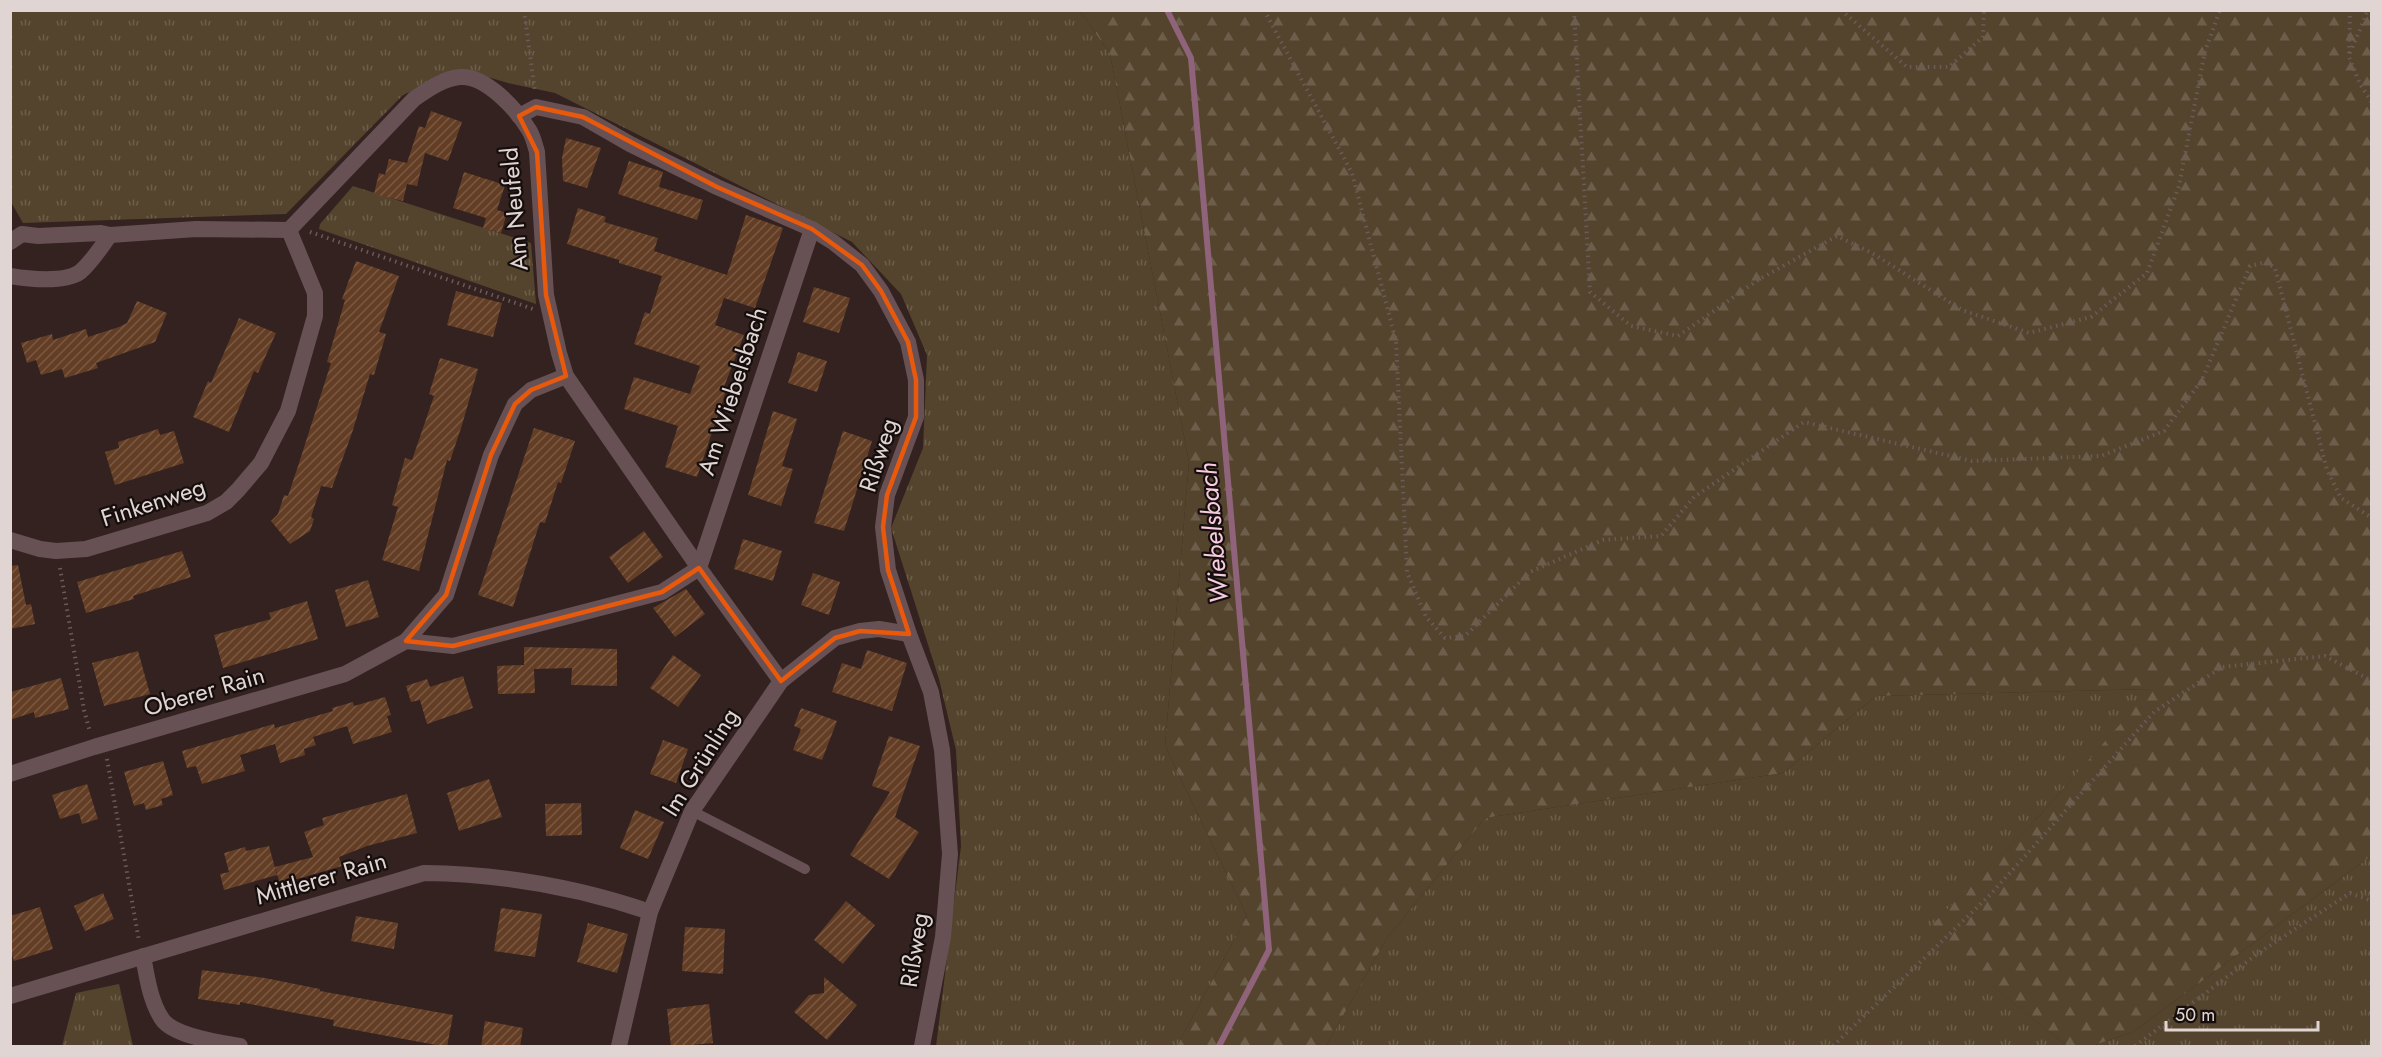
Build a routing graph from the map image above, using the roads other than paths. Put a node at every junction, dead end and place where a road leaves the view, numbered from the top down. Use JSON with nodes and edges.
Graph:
{"nodes":[{"id":1,"x":519,"y":116,"type":"junction"},
{"id":2,"x":291,"y":228,"type":"junction"},
{"id":3,"x":812,"y":229,"type":"junction"},
{"id":4,"x":110,"y":235,"type":"junction"},
{"id":5,"x":10,"y":242,"type":"edge"},
{"id":6,"x":10,"y":276,"type":"edge"},
{"id":7,"x":567,"y":376,"type":"junction"},
{"id":8,"x":10,"y":540,"type":"edge"},
{"id":9,"x":699,"y":568,"type":"junction"},
{"id":10,"x":909,"y":634,"type":"junction"},
{"id":11,"x":406,"y":641,"type":"junction"},
{"id":12,"x":781,"y":681,"type":"junction"},
{"id":13,"x":10,"y":774,"type":"edge"},
{"id":14,"x":692,"y":811,"type":"junction"},
{"id":15,"x":805,"y":869,"type":"dead end"},
{"id":16,"x":650,"y":912,"type":"junction"},
{"id":17,"x":143,"y":956,"type":"junction"},
{"id":18,"x":10,"y":996,"type":"edge"},
{"id":19,"x":240,"y":1047,"type":"edge"},
{"id":20,"x":619,"y":1047,"type":"edge"},
{"id":21,"x":922,"y":1047,"type":"edge"}],
"edges":[{"from":1,"to":2,"type":"street","name":"Am Neufeld"},
{"from":1,"to":3,"type":"street","name":"Rißweg"},
{"from":1,"to":7,"type":"street","name":"Am Neufeld"},
{"from":2,"to":4,"type":"street"},
{"from":2,"to":8,"type":"street","name":"Finkenweg"},
{"from":3,"to":9,"type":"street","name":"Am Wiebelsbach"},
{"from":3,"to":10,"type":"street","name":"Rißweg"},
{"from":4,"to":5,"type":"street"},
{"from":4,"to":6,"type":"street"},
{"from":7,"to":9,"type":"street","name":"Am Neufeld"},
{"from":7,"to":11,"type":"street","name":"Oberer Rain"},
{"from":9,"to":11,"type":"street"},
{"from":9,"to":12,"type":"street","name":"Am Neufeld"},
{"from":10,"to":12,"type":"street","name":"Im Grünling"},
{"from":10,"to":21,"type":"street","name":"Rißweg"},
{"from":11,"to":13,"type":"street","name":"Oberer Rain"},
{"from":12,"to":14,"type":"street","name":"Im Grünling"},
{"from":14,"to":15,"type":"lane"},
{"from":14,"to":16,"type":"street","name":"Im Grünling"},
{"from":16,"to":17,"type":"street","name":"Mittlerer Rain"},
{"from":16,"to":20,"type":"street","name":"Im Grünling"},
{"from":17,"to":18,"type":"street","name":"Mittlerer Rain"},
{"from":17,"to":19,"type":"street"}]}
